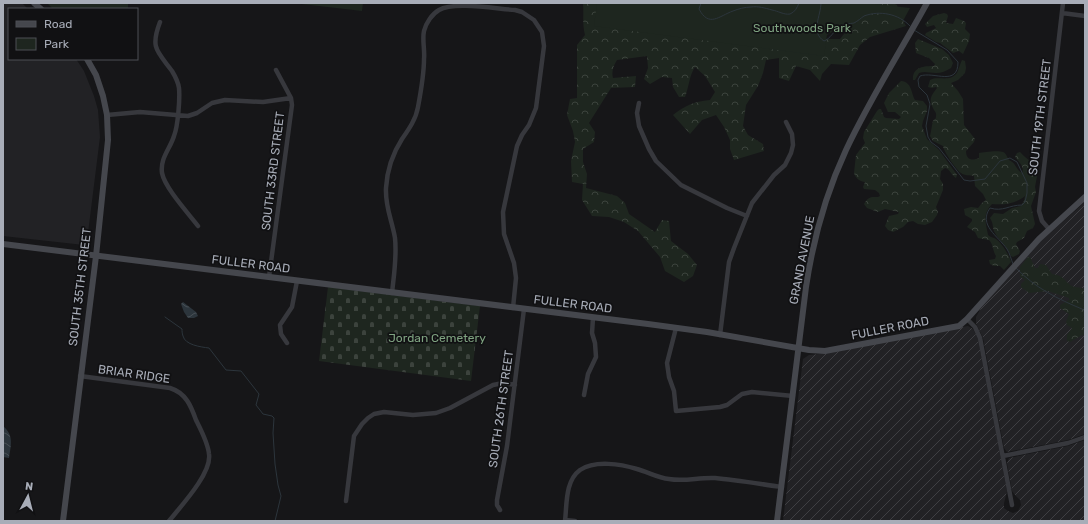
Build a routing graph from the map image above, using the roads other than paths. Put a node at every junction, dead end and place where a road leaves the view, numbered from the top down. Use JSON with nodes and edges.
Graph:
{"nodes":[{"id":1,"x":927,"y":3,"type":"edge"},
{"id":2,"x":1063,"y":3,"type":"edge"},
{"id":3,"x":1062,"y":13,"type":"junction"},
{"id":4,"x":1085,"y":16,"type":"edge"},
{"id":5,"x":160,"y":22,"type":"dead end"},
{"id":6,"x":88,"y":60,"type":"edge"},
{"id":7,"x":276,"y":70,"type":"dead end"},
{"id":8,"x":291,"y":98,"type":"junction"},
{"id":9,"x":639,"y":103,"type":"dead end"},
{"id":10,"x":107,"y":115,"type":"junction"},
{"id":11,"x":177,"y":115,"type":"junction"},
{"id":12,"x":786,"y":122,"type":"dead end"},
{"id":13,"x":1085,"y":197,"type":"edge"},
{"id":14,"x":747,"y":216,"type":"junction"},
{"id":15,"x":198,"y":226,"type":"dead end"},
{"id":16,"x":1049,"y":229,"type":"junction"},
{"id":17,"x":3,"y":244,"type":"edge"},
{"id":18,"x":96,"y":256,"type":"junction"},
{"id":19,"x":270,"y":277,"type":"junction"},
{"id":20,"x":297,"y":281,"type":"junction"},
{"id":21,"x":392,"y":293,"type":"junction"},
{"id":22,"x":513,"y":308,"type":"junction"},
{"id":23,"x":524,"y":309,"type":"junction"},
{"id":24,"x":593,"y":318,"type":"junction"},
{"id":25,"x":967,"y":319,"type":"junction"},
{"id":26,"x":676,"y":328,"type":"junction"},
{"id":27,"x":720,"y":335,"type":"junction"},
{"id":28,"x":287,"y":343,"type":"dead end"},
{"id":29,"x":799,"y":349,"type":"junction"},
{"id":30,"x":80,"y":376,"type":"junction"},
{"id":31,"x":515,"y":385,"type":"junction"},
{"id":32,"x":584,"y":395,"type":"dead end"},
{"id":33,"x":793,"y":396,"type":"junction"},
{"id":34,"x":1085,"y":437,"type":"edge"},
{"id":35,"x":1003,"y":456,"type":"junction"},
{"id":36,"x":782,"y":486,"type":"junction"},
{"id":37,"x":346,"y":501,"type":"dead end"},
{"id":38,"x":1012,"y":505,"type":"dead end"},
{"id":39,"x":500,"y":510,"type":"dead end"},
{"id":40,"x":565,"y":520,"type":"edge"},
{"id":41,"x":63,"y":521,"type":"edge"},
{"id":42,"x":169,"y":521,"type":"edge"},
{"id":43,"x":575,"y":521,"type":"edge"},
{"id":44,"x":778,"y":521,"type":"edge"}],
"edges":[{"from":1,"to":29,"type":"street","name":"GRAND AVENUE"},
{"from":2,"to":3,"type":"street","name":"SOUTH 19TH STREET"},
{"from":3,"to":4,"type":"street"},
{"from":3,"to":16,"type":"street","name":"SOUTH 19TH STREET"},
{"from":5,"to":11,"type":"street"},
{"from":6,"to":10,"type":"street","name":"SOUTH 35TH STREET"},
{"from":7,"to":8,"type":"street","name":"SOUTH 33RD STREET"},
{"from":8,"to":11,"type":"street"},
{"from":8,"to":19,"type":"street","name":"SOUTH 33RD STREET"},
{"from":9,"to":14,"type":"street"},
{"from":10,"to":11,"type":"street"},
{"from":10,"to":18,"type":"street","name":"SOUTH 35TH STREET"},
{"from":11,"to":15,"type":"street"},
{"from":12,"to":14,"type":"street"},
{"from":13,"to":16,"type":"street","name":"FULLER ROAD"},
{"from":14,"to":27,"type":"street"},
{"from":16,"to":25,"type":"street","name":"FULLER ROAD"},
{"from":17,"to":18,"type":"street","name":"FULLER ROAD"},
{"from":18,"to":19,"type":"street","name":"FULLER ROAD"},
{"from":18,"to":30,"type":"street","name":"SOUTH 35TH STREET"},
{"from":19,"to":20,"type":"street","name":"FULLER ROAD"},
{"from":20,"to":21,"type":"street","name":"FULLER ROAD"},
{"from":20,"to":28,"type":"street"},
{"from":21,"to":22,"type":"street","name":"FULLER ROAD"},
{"from":21,"to":22,"type":"street"},
{"from":22,"to":23,"type":"street","name":"FULLER ROAD"},
{"from":23,"to":24,"type":"street","name":"FULLER ROAD"},
{"from":23,"to":31,"type":"street","name":"SOUTH 26TH STREET"},
{"from":24,"to":26,"type":"street","name":"FULLER ROAD"},
{"from":24,"to":32,"type":"street"},
{"from":25,"to":29,"type":"street","name":"FULLER ROAD"},
{"from":25,"to":35,"type":"street"},
{"from":26,"to":27,"type":"street","name":"FULLER ROAD"},
{"from":26,"to":33,"type":"street"},
{"from":27,"to":29,"type":"street","name":"FULLER ROAD"},
{"from":29,"to":33,"type":"street","name":"GRAND AVENUE"},
{"from":30,"to":41,"type":"street","name":"SOUTH 35TH STREET"},
{"from":30,"to":42,"type":"street","name":"BRIAR RIDGE"},
{"from":31,"to":37,"type":"street"},
{"from":31,"to":39,"type":"street","name":"SOUTH 26TH STREET"},
{"from":33,"to":36,"type":"street","name":"GRAND AVENUE"},
{"from":34,"to":35,"type":"street"},
{"from":35,"to":38,"type":"street"},
{"from":36,"to":40,"type":"street"},
{"from":36,"to":44,"type":"street","name":"GRAND AVENUE"},
{"from":40,"to":43,"type":"street"}]}
